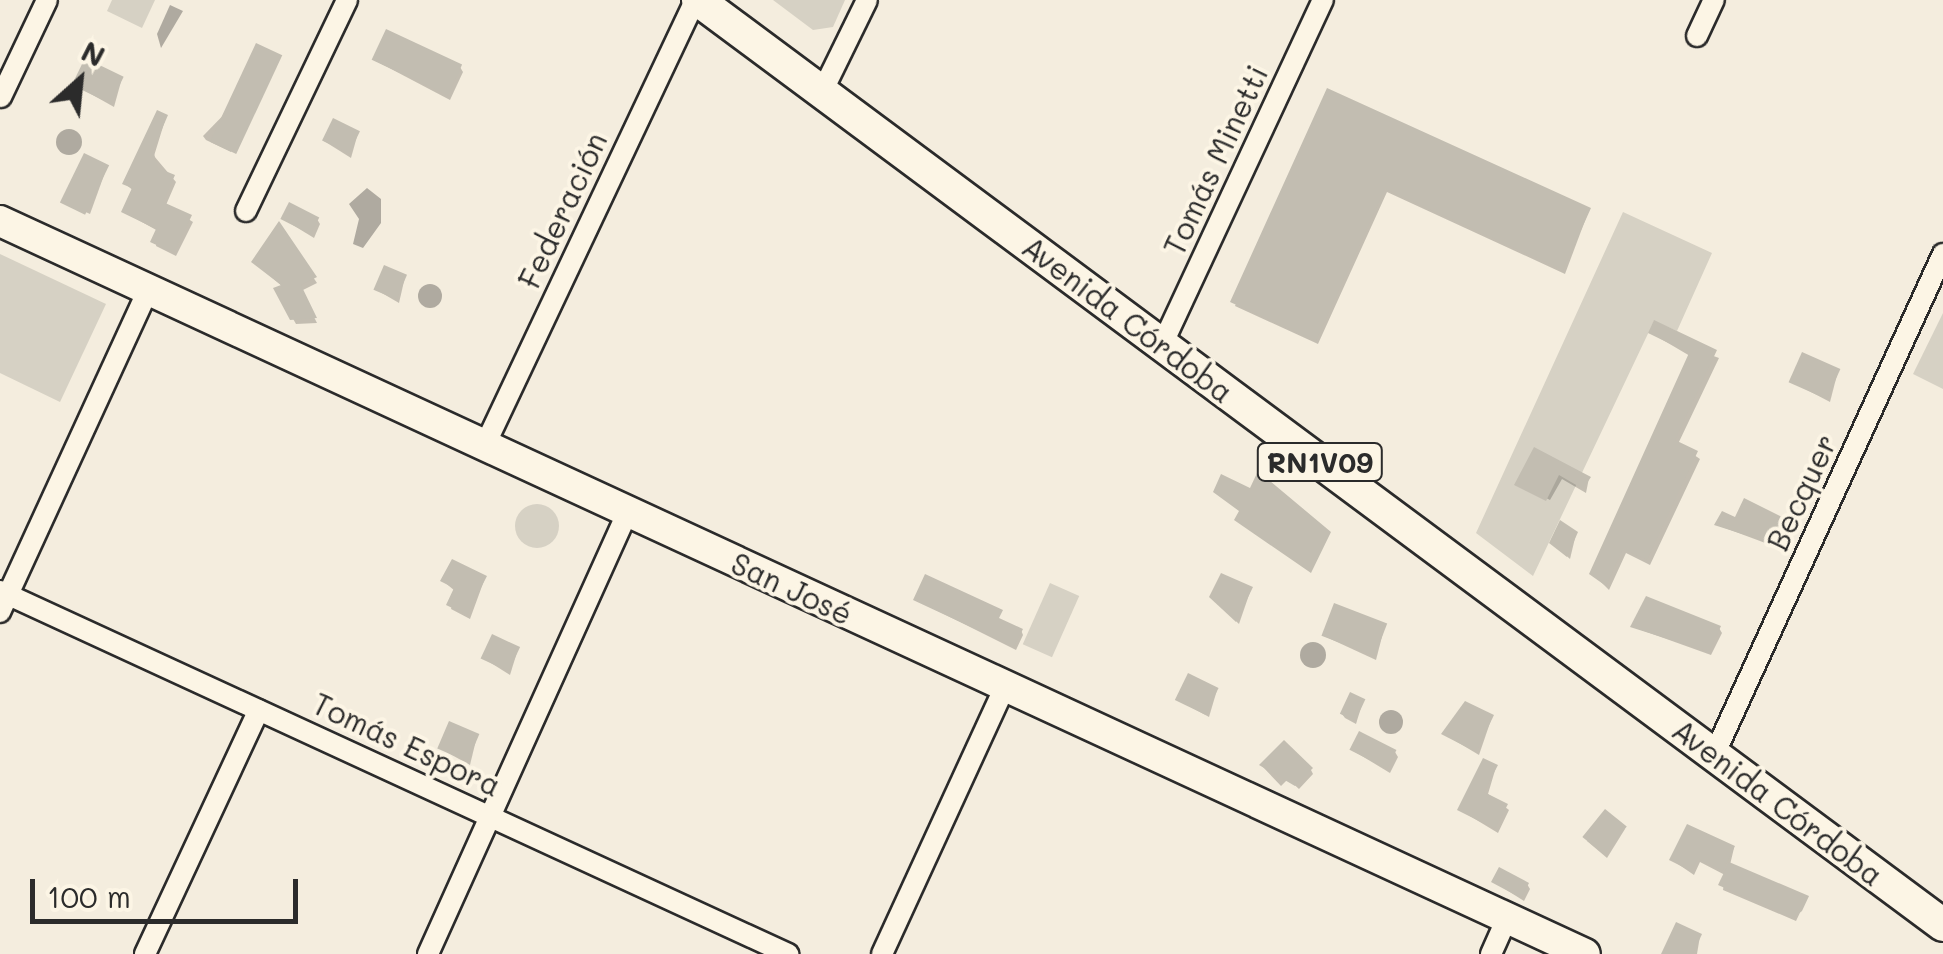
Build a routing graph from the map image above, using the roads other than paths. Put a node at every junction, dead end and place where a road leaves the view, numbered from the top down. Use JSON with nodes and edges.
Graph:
{"nodes":[{"id":1,"x":46,"y":0,"type":"edge"},
{"id":2,"x":347,"y":0,"type":"edge"},
{"id":3,"x":696,"y":0,"type":"edge"},
{"id":4,"x":868,"y":0,"type":"edge"},
{"id":5,"x":1323,"y":0,"type":"edge"},
{"id":6,"x":1714,"y":0,"type":"edge"},
{"id":7,"x":1697,"y":36,"type":"dead end"},
{"id":8,"x":822,"y":92,"type":"junction"},
{"id":9,"x":1,"y":97,"type":"edge"},
{"id":10,"x":246,"y":211,"type":"dead end"},
{"id":11,"x":0,"y":221,"type":"edge"},
{"id":12,"x":1943,"y":254,"type":"edge"},
{"id":13,"x":148,"y":290,"type":"junction"},
{"id":14,"x":1162,"y":345,"type":"junction"},
{"id":15,"x":484,"y":445,"type":"junction"},
{"id":16,"x":628,"y":511,"type":"junction"},
{"id":17,"x":3,"y":599,"type":"edge"},
{"id":18,"x":1006,"y":686,"type":"junction"},
{"id":19,"x":259,"y":710,"type":"junction"},
{"id":20,"x":1714,"y":755,"type":"junction"},
{"id":21,"x":491,"y":816,"type":"junction"},
{"id":22,"x":1507,"y":918,"type":"junction"},
{"id":23,"x":1943,"y":925,"type":"edge"},
{"id":24,"x":146,"y":954,"type":"edge"},
{"id":25,"x":428,"y":954,"type":"edge"},
{"id":26,"x":788,"y":954,"type":"edge"},
{"id":27,"x":882,"y":954,"type":"edge"},
{"id":28,"x":1491,"y":954,"type":"edge"},
{"id":29,"x":1585,"y":954,"type":"edge"}],
"edges":[{"from":1,"to":9,"type":"street"},
{"from":2,"to":10,"type":"street"},
{"from":3,"to":8,"type":"main road","name":"Avenida Córdoba","number":"RN1V09"},
{"from":3,"to":15,"type":"street","name":"Federación"},
{"from":4,"to":8,"type":"street"},
{"from":5,"to":14,"type":"street","name":"Tomás Minetti"},
{"from":6,"to":7,"type":"street"},
{"from":8,"to":14,"type":"main road","name":"Avenida Córdoba","number":"RN1V09"},
{"from":11,"to":13,"type":"street","name":"San José"},
{"from":12,"to":20,"type":"street","name":"Becquer"},
{"from":13,"to":15,"type":"street","name":"San José"},
{"from":13,"to":17,"type":"street"},
{"from":14,"to":20,"type":"main road","name":"Avenida Córdoba","number":"RN1V09"},
{"from":15,"to":16,"type":"street","name":"San José"},
{"from":16,"to":18,"type":"street","name":"San José"},
{"from":16,"to":21,"type":"street"},
{"from":17,"to":19,"type":"street","name":"Tomás Espora"},
{"from":18,"to":22,"type":"street","name":"San José"},
{"from":18,"to":27,"type":"street"},
{"from":19,"to":21,"type":"street","name":"Tomás Espora"},
{"from":19,"to":24,"type":"street"},
{"from":20,"to":23,"type":"main road","name":"Avenida Córdoba","number":"RN1V09"},
{"from":21,"to":25,"type":"street"},
{"from":21,"to":26,"type":"street","name":"Tomás Espora"},
{"from":22,"to":28,"type":"street"},
{"from":22,"to":29,"type":"street","name":"San José"}]}
